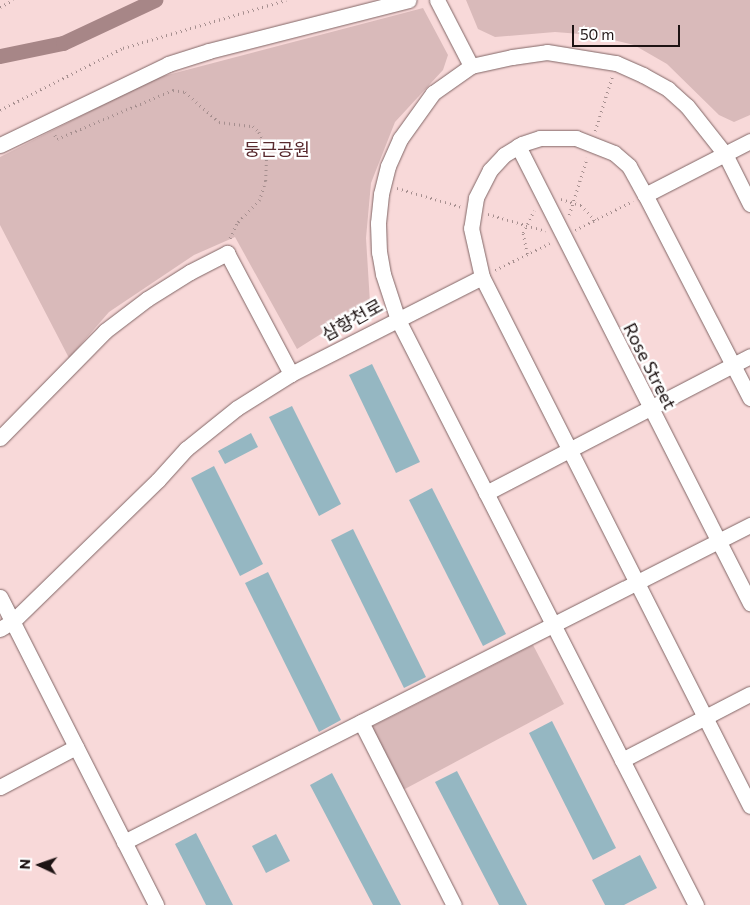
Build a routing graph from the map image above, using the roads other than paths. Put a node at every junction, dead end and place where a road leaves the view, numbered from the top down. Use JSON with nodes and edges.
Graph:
{"nodes":[{"id":1,"x":409,"y":0,"type":"edge"},
{"id":2,"x":436,"y":0,"type":"edge"},
{"id":3,"x":471,"y":66,"type":"junction"},
{"id":4,"x":750,"y":140,"type":"edge"},
{"id":5,"x":0,"y":145,"type":"edge"},
{"id":6,"x":518,"y":146,"type":"junction"},
{"id":7,"x":724,"y":154,"type":"junction"},
{"id":8,"x":646,"y":195,"type":"junction"},
{"id":9,"x":750,"y":204,"type":"edge"},
{"id":10,"x":482,"y":276,"type":"junction"},
{"id":11,"x":398,"y":320,"type":"junction"},
{"id":12,"x":750,"y":356,"type":"edge"},
{"id":13,"x":733,"y":365,"type":"junction"},
{"id":14,"x":291,"y":374,"type":"junction"},
{"id":15,"x":750,"y":398,"type":"edge"},
{"id":16,"x":651,"y":408,"type":"junction"},
{"id":17,"x":0,"y":438,"type":"edge"},
{"id":18,"x":570,"y":450,"type":"junction"},
{"id":19,"x":486,"y":493,"type":"junction"},
{"id":20,"x":750,"y":525,"type":"edge"},
{"id":21,"x":718,"y":541,"type":"junction"},
{"id":22,"x":637,"y":582,"type":"junction"},
{"id":23,"x":0,"y":597,"type":"edge"},
{"id":24,"x":750,"y":603,"type":"edge"},
{"id":25,"x":553,"y":624,"type":"junction"},
{"id":26,"x":6,"y":625,"type":"edge"},
{"id":27,"x":750,"y":694,"type":"edge"},
{"id":28,"x":706,"y":717,"type":"junction"},
{"id":29,"x":361,"y":722,"type":"junction"},
{"id":30,"x":76,"y":747,"type":"junction"},
{"id":31,"x":622,"y":760,"type":"junction"},
{"id":32,"x":0,"y":787,"type":"edge"},
{"id":33,"x":750,"y":806,"type":"edge"},
{"id":34,"x":124,"y":842,"type":"junction"},
{"id":35,"x":156,"y":905,"type":"edge"},
{"id":36,"x":454,"y":905,"type":"edge"},
{"id":37,"x":696,"y":905,"type":"edge"}],
"edges":[{"from":1,"to":5,"type":"street"},
{"from":2,"to":3,"type":"street"},
{"from":3,"to":7,"type":"street","name":"삼향천로"},
{"from":3,"to":11,"type":"street","name":"삼향천로"},
{"from":4,"to":7,"type":"street"},
{"from":6,"to":8,"type":"street"},
{"from":6,"to":10,"type":"street"},
{"from":6,"to":16,"type":"street","name":"Rose Street"},
{"from":7,"to":8,"type":"street"},
{"from":7,"to":9,"type":"street","name":"삼향천로"},
{"from":8,"to":13,"type":"street"},
{"from":10,"to":11,"type":"street"},
{"from":10,"to":18,"type":"street"},
{"from":11,"to":14,"type":"street","name":"삼향천로"},
{"from":11,"to":19,"type":"street"},
{"from":12,"to":13,"type":"street"},
{"from":13,"to":15,"type":"street"},
{"from":13,"to":16,"type":"street"},
{"from":14,"to":17,"type":"street"},
{"from":14,"to":26,"type":"street","name":"삼향천로"},
{"from":16,"to":18,"type":"street"},
{"from":16,"to":21,"type":"street","name":"Rose Street"},
{"from":18,"to":19,"type":"street"},
{"from":18,"to":22,"type":"street"},
{"from":19,"to":25,"type":"street"},
{"from":20,"to":21,"type":"street"},
{"from":21,"to":22,"type":"street"},
{"from":21,"to":24,"type":"street","name":"Rose Street"},
{"from":22,"to":25,"type":"street"},
{"from":22,"to":28,"type":"street"},
{"from":23,"to":26,"type":"street"},
{"from":25,"to":29,"type":"street"},
{"from":25,"to":31,"type":"street"},
{"from":26,"to":30,"type":"street"},
{"from":27,"to":28,"type":"street"},
{"from":28,"to":31,"type":"street"},
{"from":28,"to":33,"type":"street"},
{"from":29,"to":34,"type":"street"},
{"from":29,"to":36,"type":"street"},
{"from":30,"to":32,"type":"street"},
{"from":30,"to":34,"type":"street"},
{"from":31,"to":37,"type":"street"},
{"from":34,"to":35,"type":"street"}]}
